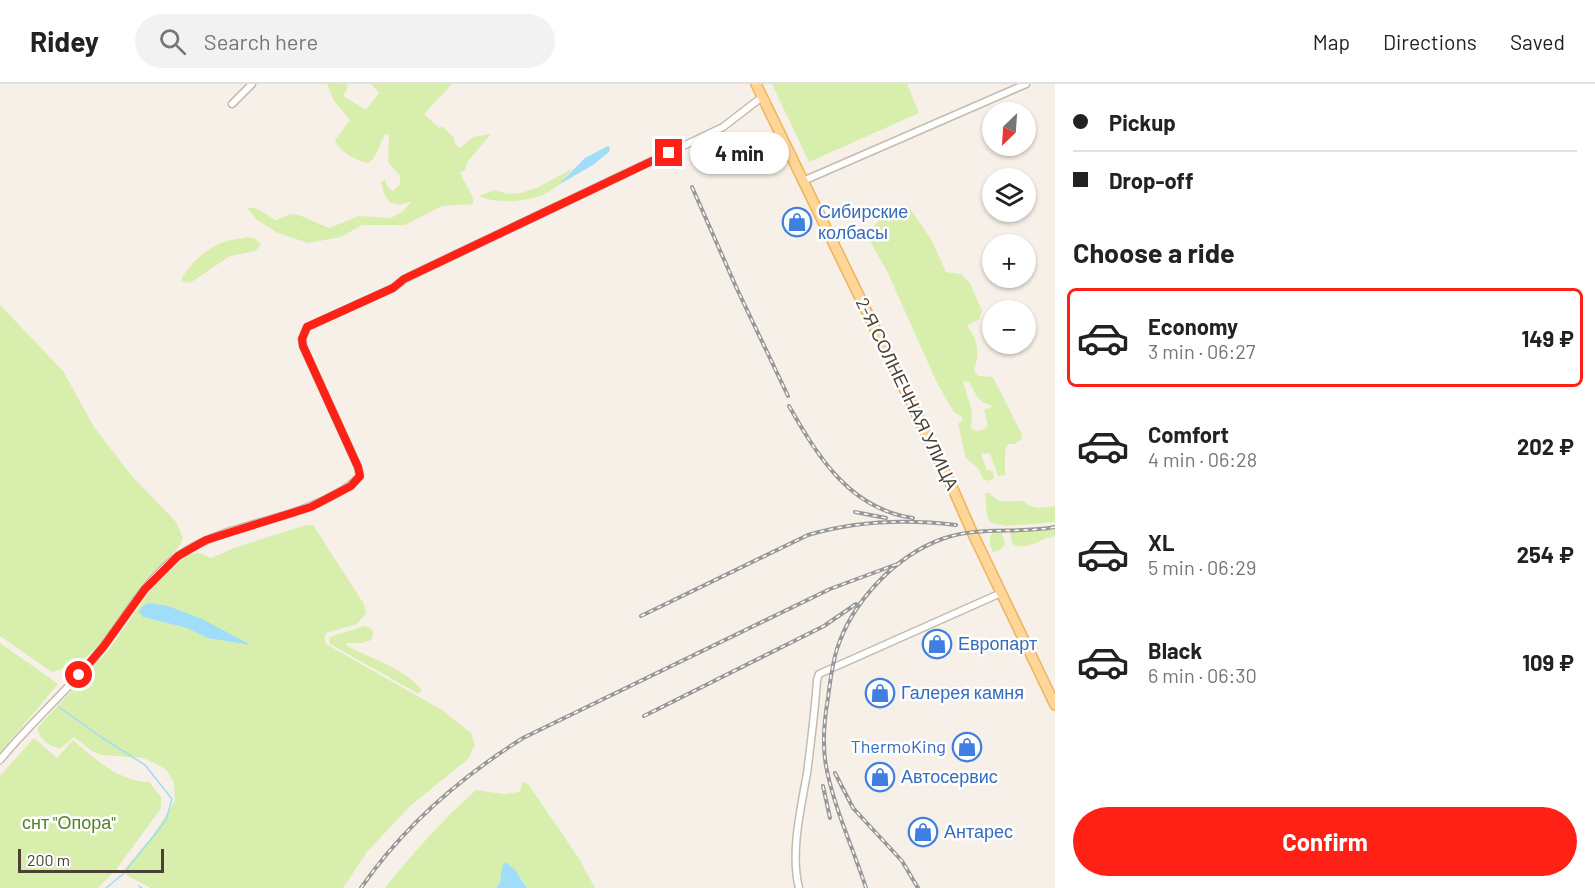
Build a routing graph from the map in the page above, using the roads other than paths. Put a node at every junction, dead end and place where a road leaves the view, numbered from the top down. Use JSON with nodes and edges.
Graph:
{"nodes":[{"id":1,"x":252,"y":84,"type":"edge"},
{"id":2,"x":756,"y":84,"type":"edge"},
{"id":3,"x":1026,"y":84,"type":"edge"},
{"id":4,"x":762,"y":97,"type":"junction"},
{"id":5,"x":232,"y":104,"type":"dead end"},
{"id":6,"x":803,"y":181,"type":"junction"},
{"id":7,"x":1001,"y":593,"type":"junction"},
{"id":8,"x":1055,"y":705,"type":"edge"},
{"id":9,"x":0,"y":760,"type":"edge"},
{"id":10,"x":799,"y":888,"type":"edge"}],
"edges":[{"from":1,"to":5,"type":"street"},
{"from":2,"to":4,"type":"main road","name":"2-Я СОЛНЕЧНАЯ УЛИЦА"},
{"from":3,"to":6,"type":"street"},
{"from":4,"to":6,"type":"main road","name":"2-Я СОЛНЕЧНАЯ УЛИЦА"},
{"from":4,"to":9,"type":"street"},
{"from":6,"to":7,"type":"main road","name":"2-Я СОЛНЕЧНАЯ УЛИЦА"},
{"from":7,"to":8,"type":"main road","name":"2-Я СОЛНЕЧНАЯ УЛИЦА"},
{"from":7,"to":10,"type":"street"}]}
